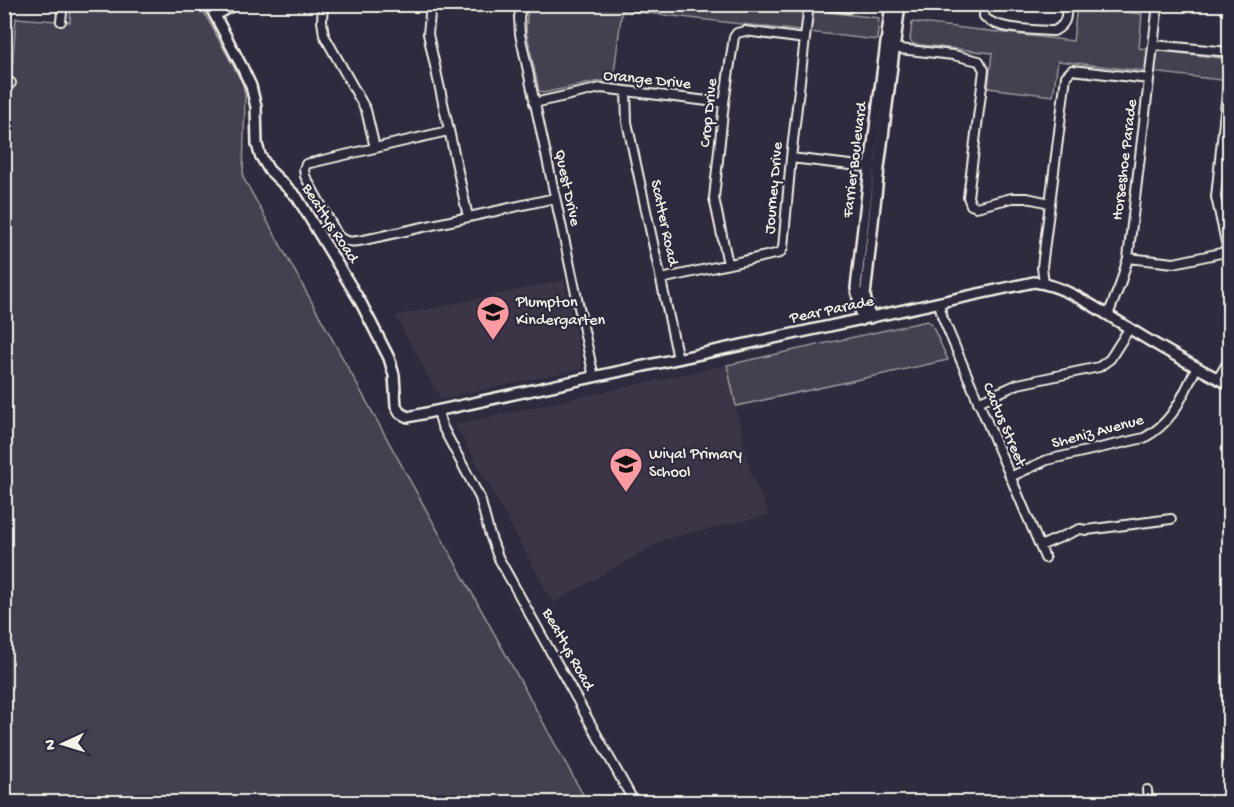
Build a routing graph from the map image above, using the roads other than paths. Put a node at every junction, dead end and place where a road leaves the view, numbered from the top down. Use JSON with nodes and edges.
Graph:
{"nodes":[{"id":1,"x":63,"y":4,"type":"edge"},
{"id":2,"x":209,"y":4,"type":"edge"},
{"id":3,"x":237,"y":4,"type":"edge"},
{"id":4,"x":323,"y":4,"type":"edge"},
{"id":5,"x":430,"y":4,"type":"edge"},
{"id":6,"x":522,"y":4,"type":"edge"},
{"id":7,"x":809,"y":4,"type":"edge"},
{"id":8,"x":819,"y":4,"type":"edge"},
{"id":9,"x":891,"y":4,"type":"edge"},
{"id":10,"x":900,"y":4,"type":"edge"},
{"id":11,"x":985,"y":4,"type":"edge"},
{"id":12,"x":1067,"y":4,"type":"edge"},
{"id":13,"x":1158,"y":4,"type":"edge"},
{"id":14,"x":848,"y":8,"type":"dead end"},
{"id":15,"x":215,"y":16,"type":"junction"},
{"id":16,"x":61,"y":21,"type":"dead end"},
{"id":17,"x":805,"y":39,"type":"junction"},
{"id":18,"x":1153,"y":45,"type":"junction"},
{"id":19,"x":891,"y":48,"type":"junction"},
{"id":20,"x":1230,"y":52,"type":"edge"},
{"id":21,"x":1149,"y":80,"type":"junction"},
{"id":22,"x":1228,"y":83,"type":"edge"},
{"id":23,"x":626,"y":91,"type":"junction"},
{"id":24,"x":724,"y":103,"type":"junction"},
{"id":25,"x":534,"y":104,"type":"junction"},
{"id":26,"x":448,"y":131,"type":"junction"},
{"id":27,"x":375,"y":148,"type":"junction"},
{"id":28,"x":791,"y":158,"type":"junction"},
{"id":29,"x":874,"y":167,"type":"junction"},
{"id":30,"x":555,"y":198,"type":"junction"},
{"id":31,"x":1050,"y":203,"type":"junction"},
{"id":32,"x":468,"y":217,"type":"junction"},
{"id":33,"x":1228,"y":251,"type":"edge"},
{"id":34,"x":1128,"y":258,"type":"junction"},
{"id":35,"x":728,"y":264,"type":"junction"},
{"id":36,"x":661,"y":279,"type":"junction"},
{"id":37,"x":1044,"y":283,"type":"junction"},
{"id":38,"x":939,"y":302,"type":"junction"},
{"id":39,"x":1108,"y":315,"type":"junction"},
{"id":40,"x":866,"y":319,"type":"junction"},
{"id":41,"x":1129,"y":328,"type":"junction"},
{"id":42,"x":1230,"y":358,"type":"edge"},
{"id":43,"x":678,"y":360,"type":"junction"},
{"id":44,"x":1197,"y":367,"type":"junction"},
{"id":45,"x":594,"y":378,"type":"junction"},
{"id":46,"x":1218,"y":379,"type":"junction"},
{"id":47,"x":1230,"y":385,"type":"edge"},
{"id":48,"x":978,"y":402,"type":"junction"},
{"id":49,"x":438,"y":411,"type":"junction"},
{"id":50,"x":419,"y":415,"type":"joint"},
{"id":51,"x":1010,"y":477,"type":"junction"},
{"id":52,"x":1171,"y":519,"type":"dead end"},
{"id":53,"x":1040,"y":546,"type":"junction"},
{"id":54,"x":1045,"y":558,"type":"dead end"},
{"id":55,"x":1147,"y":790,"type":"dead end"},
{"id":56,"x":634,"y":802,"type":"edge"},
{"id":57,"x":1148,"y":802,"type":"edge"}],
"edges":[{"from":1,"to":16,"type":"street"},
{"from":2,"to":15,"type":"street","name":"Beattys Road"},
{"from":3,"to":15,"type":"street"},
{"from":4,"to":27,"type":"street"},
{"from":5,"to":26,"type":"street"},
{"from":6,"to":25,"type":"street","name":"Quest Drive"},
{"from":7,"to":17,"type":"street","name":"Journey Drive"},
{"from":8,"to":14,"type":"street"},
{"from":9,"to":19,"type":"street","name":"Farrier Boulevard"},
{"from":10,"to":19,"type":"street","name":"Farrier Boulevard"},
{"from":11,"to":12,"type":"street"},
{"from":13,"to":18,"type":"street","name":"Horseshoe Parade"},
{"from":15,"to":50,"type":"street","name":"Beattys Road"},
{"from":17,"to":24,"type":"street","name":"Crop Drive"},
{"from":17,"to":28,"type":"street","name":"Journey Drive"},
{"from":18,"to":20,"type":"street"},
{"from":18,"to":21,"type":"street","name":"Horseshoe Parade"},
{"from":19,"to":29,"type":"street","name":"Farrier Boulevard"},
{"from":19,"to":31,"type":"street"},
{"from":21,"to":31,"type":"street"},
{"from":21,"to":34,"type":"street","name":"Horseshoe Parade"},
{"from":22,"to":33,"type":"street"},
{"from":23,"to":24,"type":"street","name":"Orange Drive"},
{"from":23,"to":25,"type":"street","name":"Orange Drive"},
{"from":23,"to":36,"type":"street","name":"Scatter Road"},
{"from":24,"to":35,"type":"street","name":"Crop Drive"},
{"from":25,"to":30,"type":"street","name":"Quest Drive"},
{"from":26,"to":27,"type":"street"},
{"from":26,"to":32,"type":"street"},
{"from":27,"to":32,"type":"street"},
{"from":28,"to":29,"type":"street"},
{"from":28,"to":35,"type":"street","name":"Journey Drive"},
{"from":29,"to":40,"type":"street","name":"Farrier Boulevard"},
{"from":30,"to":32,"type":"street"},
{"from":30,"to":45,"type":"street","name":"Quest Drive"},
{"from":31,"to":37,"type":"street"},
{"from":33,"to":34,"type":"street"},
{"from":34,"to":39,"type":"street","name":"Horseshoe Parade"},
{"from":35,"to":36,"type":"street","name":"Journey Drive"},
{"from":36,"to":43,"type":"street","name":"Scatter Road"},
{"from":37,"to":38,"type":"street","name":"Pear Parade"},
{"from":37,"to":39,"type":"street","name":"Pear Parade"},
{"from":38,"to":40,"type":"street","name":"Pear Parade"},
{"from":38,"to":48,"type":"street","name":"Cactus Street"},
{"from":39,"to":41,"type":"street","name":"Pear Parade"},
{"from":40,"to":43,"type":"street","name":"Pear Parade"},
{"from":41,"to":44,"type":"street","name":"Pear Parade"},
{"from":41,"to":48,"type":"street"},
{"from":42,"to":46,"type":"street"},
{"from":43,"to":45,"type":"street","name":"Pear Parade"},
{"from":44,"to":46,"type":"street","name":"Pear Parade"},
{"from":44,"to":51,"type":"street","name":"Sheniz Avenue"},
{"from":45,"to":49,"type":"street","name":"Pear Parade"},
{"from":46,"to":47,"type":"street","name":"Pear Parade"},
{"from":48,"to":51,"type":"street","name":"Cactus Street"},
{"from":49,"to":50,"type":"street","name":"Pear Parade"},
{"from":49,"to":56,"type":"street","name":"Beattys Road"},
{"from":51,"to":53,"type":"street","name":"Cactus Street"},
{"from":52,"to":53,"type":"street"},
{"from":53,"to":54,"type":"street","name":"Cactus Street"},
{"from":55,"to":57,"type":"street"}]}
